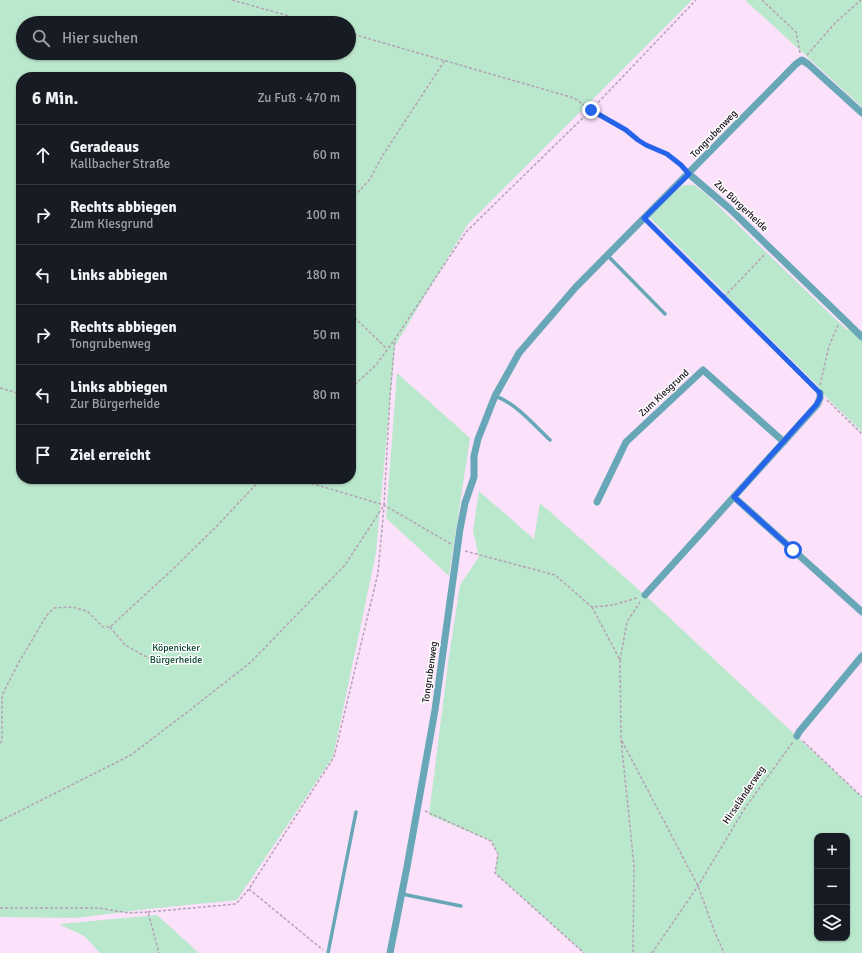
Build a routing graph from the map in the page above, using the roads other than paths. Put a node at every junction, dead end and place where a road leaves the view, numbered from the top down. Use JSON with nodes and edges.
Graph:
{"nodes":[{"id":1,"x":862,"y":113,"type":"edge"},
{"id":2,"x":689,"y":174,"type":"junction"},
{"id":3,"x":608,"y":256,"type":"junction"},
{"id":4,"x":665,"y":314,"type":"dead end"},
{"id":5,"x":862,"y":337,"type":"edge"},
{"id":6,"x":820,"y":393,"type":"road end"},
{"id":7,"x":495,"y":396,"type":"junction"},
{"id":8,"x":550,"y":440,"type":"dead end"},
{"id":9,"x":784,"y":442,"type":"junction"},
{"id":10,"x":734,"y":497,"type":"junction"},
{"id":11,"x":597,"y":502,"type":"dead end"},
{"id":12,"x":645,"y":595,"type":"road end"},
{"id":13,"x":862,"y":612,"type":"edge"},
{"id":14,"x":862,"y":656,"type":"edge"},
{"id":15,"x":797,"y":736,"type":"road end"},
{"id":16,"x":356,"y":812,"type":"dead end"},
{"id":17,"x":402,"y":894,"type":"junction"},
{"id":18,"x":461,"y":906,"type":"dead end"},
{"id":19,"x":327,"y":953,"type":"edge"},
{"id":20,"x":390,"y":953,"type":"edge"}],
"edges":[{"from":1,"to":2,"type":"street","name":"Tongrubenweg"},
{"from":2,"to":3,"type":"street","name":"Tongrubenweg"},
{"from":2,"to":5,"type":"street","name":"Zur Bürgerheide"},
{"from":3,"to":4,"type":"lane"},
{"from":3,"to":7,"type":"street","name":"Tongrubenweg"},
{"from":6,"to":9,"type":"street"},
{"from":7,"to":8,"type":"lane"},
{"from":7,"to":17,"type":"street","name":"Tongrubenweg"},
{"from":9,"to":10,"type":"street"},
{"from":9,"to":11,"type":"street","name":"Zum Kiesgrund"},
{"from":10,"to":12,"type":"street"},
{"from":10,"to":13,"type":"street"},
{"from":14,"to":15,"type":"street"},
{"from":16,"to":19,"type":"lane"},
{"from":17,"to":18,"type":"lane"},
{"from":17,"to":20,"type":"street","name":"Tongrubenweg"}]}
